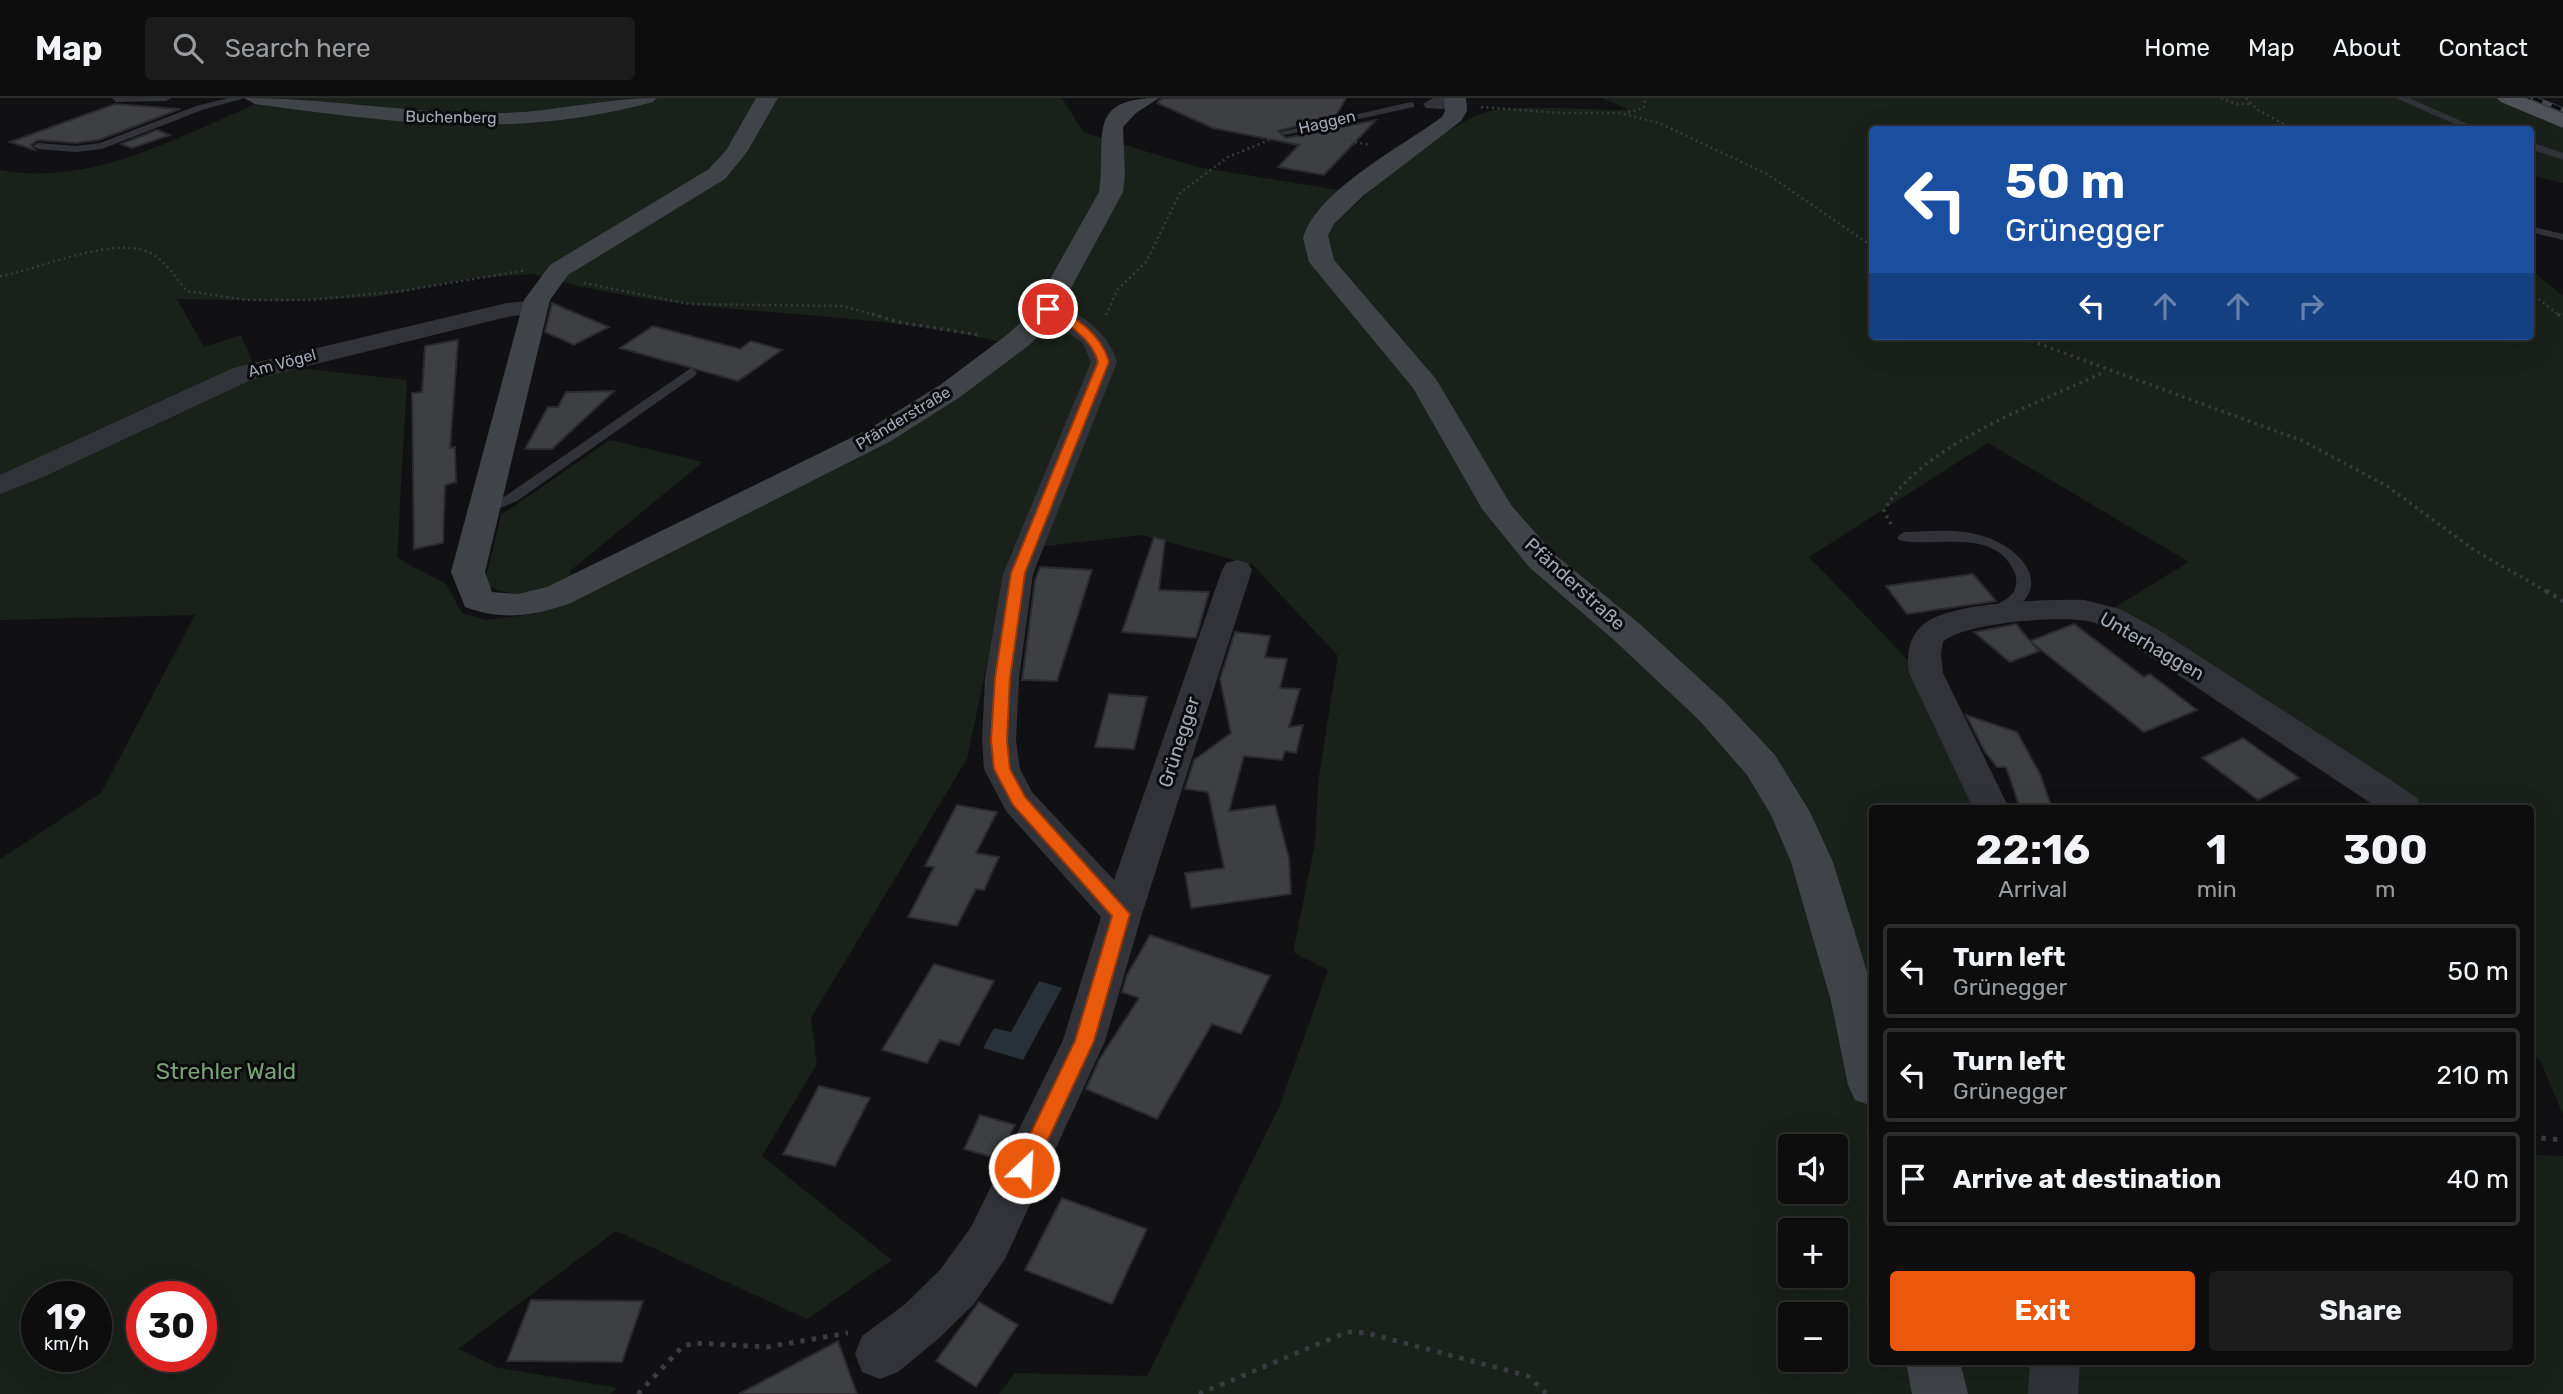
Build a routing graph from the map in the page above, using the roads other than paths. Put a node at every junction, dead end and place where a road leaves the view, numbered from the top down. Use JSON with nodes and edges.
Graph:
{"nodes":[{"id":1,"x":166,"y":98,"type":"edge"},
{"id":2,"x":255,"y":98,"type":"edge"},
{"id":3,"x":646,"y":98,"type":"edge"},
{"id":4,"x":767,"y":98,"type":"edge"},
{"id":5,"x":1148,"y":98,"type":"edge"},
{"id":6,"x":2401,"y":98,"type":"edge"},
{"id":7,"x":2508,"y":98,"type":"edge"},
{"id":8,"x":116,"y":99,"type":"edge"},
{"id":9,"x":196,"y":99,"type":"edge"},
{"id":10,"x":235,"y":99,"type":"edge"},
{"id":11,"x":1448,"y":102,"type":"edge"},
{"id":12,"x":1411,"y":105,"type":"dead end"},
{"id":13,"x":2563,"y":121,"type":"edge"},
{"id":14,"x":2463,"y":124,"type":"dead end"},
{"id":15,"x":1285,"y":132,"type":"road end"},
{"id":16,"x":38,"y":146,"type":"dead end"},
{"id":17,"x":2534,"y":146,"type":"edge"},
{"id":18,"x":2563,"y":157,"type":"edge"},
{"id":19,"x":2534,"y":230,"type":"edge"},
{"id":20,"x":2563,"y":237,"type":"edge"},
{"id":21,"x":535,"y":307,"type":"junction"},
{"id":22,"x":1048,"y":309,"type":"junction"},
{"id":23,"x":691,"y":372,"type":"dead end"},
{"id":24,"x":0,"y":485,"type":"edge"},
{"id":25,"x":483,"y":511,"type":"junction"},
{"id":26,"x":1904,"y":537,"type":"road end"},
{"id":27,"x":1237,"y":570,"type":"dead end"},
{"id":28,"x":1979,"y":618,"type":"junction"},
{"id":29,"x":1990,"y":805,"type":"edge"},
{"id":30,"x":2399,"y":805,"type":"edge"},
{"id":31,"x":1122,"y":914,"type":"junction"},
{"id":32,"x":1869,"y":1071,"type":"edge"},
{"id":33,"x":880,"y":1354,"type":"road end"},
{"id":34,"x":1934,"y":1365,"type":"edge"},
{"id":35,"x":2055,"y":1365,"type":"edge"},
{"id":36,"x":1940,"y":1394,"type":"edge"},
{"id":37,"x":2053,"y":1394,"type":"edge"}],
"edges":[{"from":1,"to":8,"type":"lane"},
{"from":2,"to":3,"type":"street","name":"Buchenberg"},
{"from":4,"to":21,"type":"street"},
{"from":5,"to":22,"type":"street","name":"Pfänderstraße"},
{"from":6,"to":14,"type":"lane"},
{"from":7,"to":13,"type":"main road"},
{"from":9,"to":10,"type":"lane"},
{"from":10,"to":16,"type":"lane"},
{"from":11,"to":32,"type":"street","name":"Pfänderstraße"},
{"from":12,"to":15,"type":"lane","name":"Haggen"},
{"from":17,"to":18,"type":"lane"},
{"from":19,"to":20,"type":"lane"},
{"from":21,"to":24,"type":"street","name":"Am Vögel"},
{"from":21,"to":25,"type":"street"},
{"from":22,"to":25,"type":"street","name":"Pfänderstraße"},
{"from":22,"to":31,"type":"street"},
{"from":23,"to":25,"type":"lane"},
{"from":26,"to":28,"type":"lane"},
{"from":27,"to":31,"type":"street","name":"Grünegger"},
{"from":28,"to":29,"type":"street","name":"Unterhaggen"},
{"from":28,"to":30,"type":"street","name":"Unterhaggen"},
{"from":31,"to":33,"type":"street","name":"Grünegger"},
{"from":34,"to":36,"type":"street"},
{"from":35,"to":37,"type":"street"}]}
